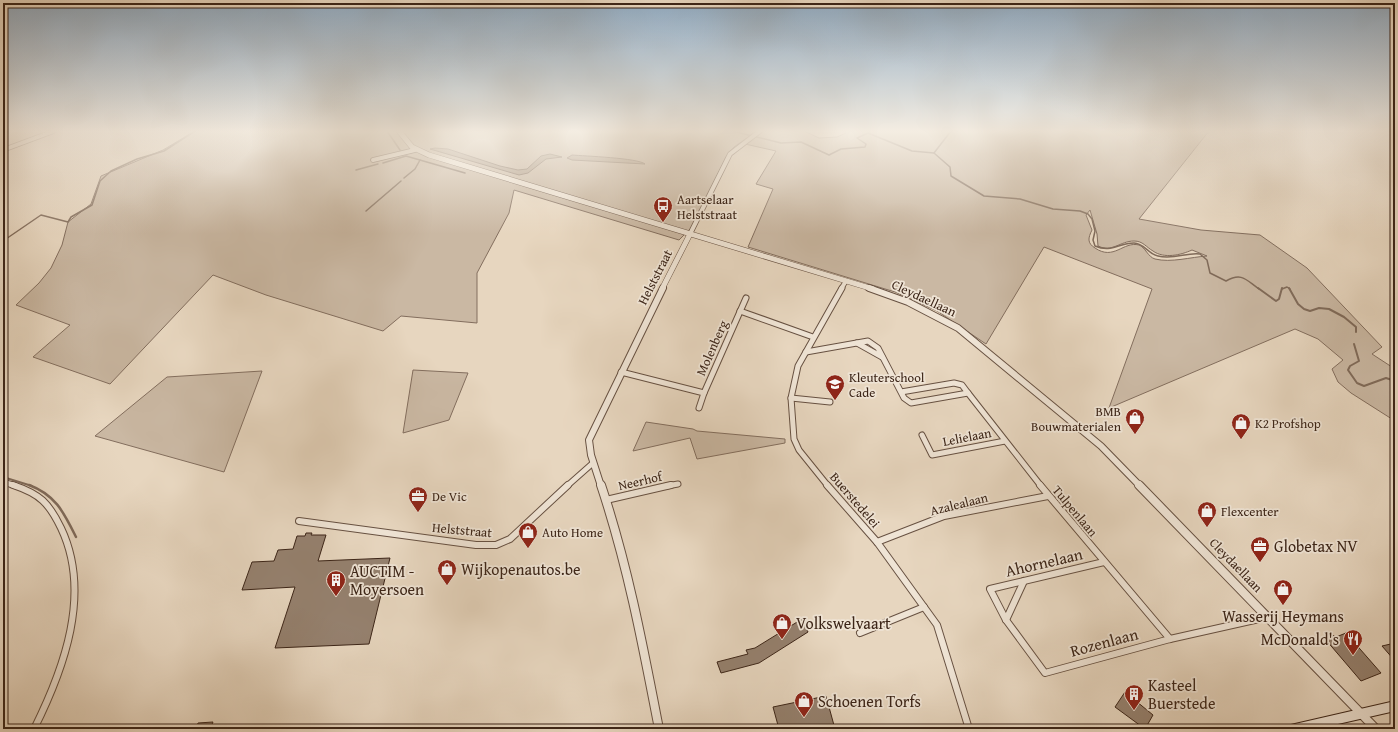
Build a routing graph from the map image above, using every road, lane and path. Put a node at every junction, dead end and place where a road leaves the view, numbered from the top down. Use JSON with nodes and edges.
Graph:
{"nodes":[{"id":1,"x":465,"y":165,"type":"edge"},
{"id":2,"x":724,"y":165,"type":"edge"},
{"id":3,"x":690,"y":234,"type":"junction"},
{"id":4,"x":846,"y":281,"type":"junction"},
{"id":5,"x":746,"y":298,"type":"dead end"},
{"id":6,"x":740,"y":311,"type":"junction"},
{"id":7,"x":813,"y":337,"type":"junction"},
{"id":8,"x":857,"y":343,"type":"junction"},
{"id":9,"x":806,"y":352,"type":"junction"},
{"id":10,"x":883,"y":358,"type":"junction"},
{"id":11,"x":621,"y":372,"type":"junction"},
{"id":12,"x":901,"y":392,"type":"junction"},
{"id":13,"x":704,"y":393,"type":"junction"},
{"id":14,"x":968,"y":393,"type":"junction"},
{"id":15,"x":791,"y":398,"type":"junction"},
{"id":16,"x":830,"y":402,"type":"dead end"},
{"id":17,"x":699,"y":408,"type":"dead end"},
{"id":18,"x":922,"y":435,"type":"dead end"},
{"id":19,"x":1005,"y":441,"type":"junction"},
{"id":20,"x":593,"y":463,"type":"junction"},
{"id":21,"x":3,"y":482,"type":"edge"},
{"id":22,"x":678,"y":484,"type":"dead end"},
{"id":23,"x":1048,"y":496,"type":"junction"},
{"id":24,"x":606,"y":500,"type":"junction"},
{"id":25,"x":299,"y":521,"type":"dead end"},
{"id":26,"x":877,"y":542,"type":"junction"},
{"id":27,"x":1104,"y":562,"type":"junction"},
{"id":28,"x":1024,"y":581,"type":"junction"},
{"id":29,"x":990,"y":589,"type":"joint"},
{"id":30,"x":924,"y":607,"type":"junction"},
{"id":31,"x":1268,"y":617,"type":"junction"},
{"id":32,"x":1006,"y":620,"type":"junction"},
{"id":33,"x":860,"y":633,"type":"dead end"},
{"id":34,"x":1170,"y":640,"type":"junction"},
{"id":35,"x":1395,"y":706,"type":"edge"},
{"id":36,"x":1361,"y":713,"type":"junction"},
{"id":37,"x":34,"y":729,"type":"edge"},
{"id":38,"x":659,"y":729,"type":"edge"},
{"id":39,"x":969,"y":729,"type":"edge"},
{"id":40,"x":1295,"y":729,"type":"edge"},
{"id":41,"x":1376,"y":729,"type":"edge"}],
"edges":[{"from":1,"to":3,"type":"street","name":"Cleydaellaan"},
{"from":2,"to":3,"type":"street"},
{"from":3,"to":4,"type":"street","name":"Cleydaellaan"},
{"from":3,"to":11,"type":"street","name":"Helststraat"},
{"from":4,"to":7,"type":"street","name":"Buerstedelei"},
{"from":4,"to":31,"type":"street","name":"Cleydaellaan"},
{"from":5,"to":6,"type":"street","name":"Molenberg"},
{"from":6,"to":7,"type":"street","name":"Molenberg"},
{"from":6,"to":13,"type":"street","name":"Molenberg"},
{"from":7,"to":9,"type":"street","name":"Buerstedelei"},
{"from":8,"to":9,"type":"street"},
{"from":8,"to":10,"type":"street"},
{"from":8,"to":10,"type":"street"},
{"from":9,"to":15,"type":"street","name":"Buerstedelei"},
{"from":10,"to":12,"type":"street"},
{"from":11,"to":13,"type":"street","name":"Molenberg"},
{"from":11,"to":20,"type":"street","name":"Helststraat"},
{"from":12,"to":14,"type":"street"},
{"from":12,"to":14,"type":"street"},
{"from":13,"to":17,"type":"street","name":"Molenberg"},
{"from":14,"to":19,"type":"street","name":"Tulpenlaan"},
{"from":15,"to":16,"type":"street"},
{"from":15,"to":26,"type":"street","name":"Buerstedelei"},
{"from":18,"to":19,"type":"street","name":"Lelielaan"},
{"from":19,"to":23,"type":"street","name":"Tulpenlaan"},
{"from":20,"to":24,"type":"street","name":"Helststraat"},
{"from":20,"to":25,"type":"street","name":"Helststraat"},
{"from":21,"to":37,"type":"street"},
{"from":22,"to":24,"type":"street","name":"Neerhof"},
{"from":23,"to":26,"type":"street","name":"Azalealaan"},
{"from":23,"to":27,"type":"street","name":"Tulpenlaan"},
{"from":24,"to":38,"type":"street","name":"Helststraat"},
{"from":26,"to":30,"type":"street","name":"Buerstedelei"},
{"from":27,"to":28,"type":"street","name":"Ahornelaan"},
{"from":27,"to":34,"type":"street","name":"Tulpenlaan"},
{"from":28,"to":29,"type":"street","name":"Ahornelaan"},
{"from":28,"to":32,"type":"street"},
{"from":29,"to":32,"type":"street","name":"Rozenlaan"},
{"from":30,"to":33,"type":"street"},
{"from":30,"to":39,"type":"street","name":"Buerstedelei"},
{"from":31,"to":34,"type":"street","name":"Rozenlaan"},
{"from":31,"to":36,"type":"street","name":"Cleydaellaan"},
{"from":32,"to":34,"type":"street","name":"Rozenlaan"},
{"from":35,"to":36,"type":"main road"},
{"from":36,"to":40,"type":"main road"},
{"from":36,"to":41,"type":"street","name":"Cleydaellaan"}]}
